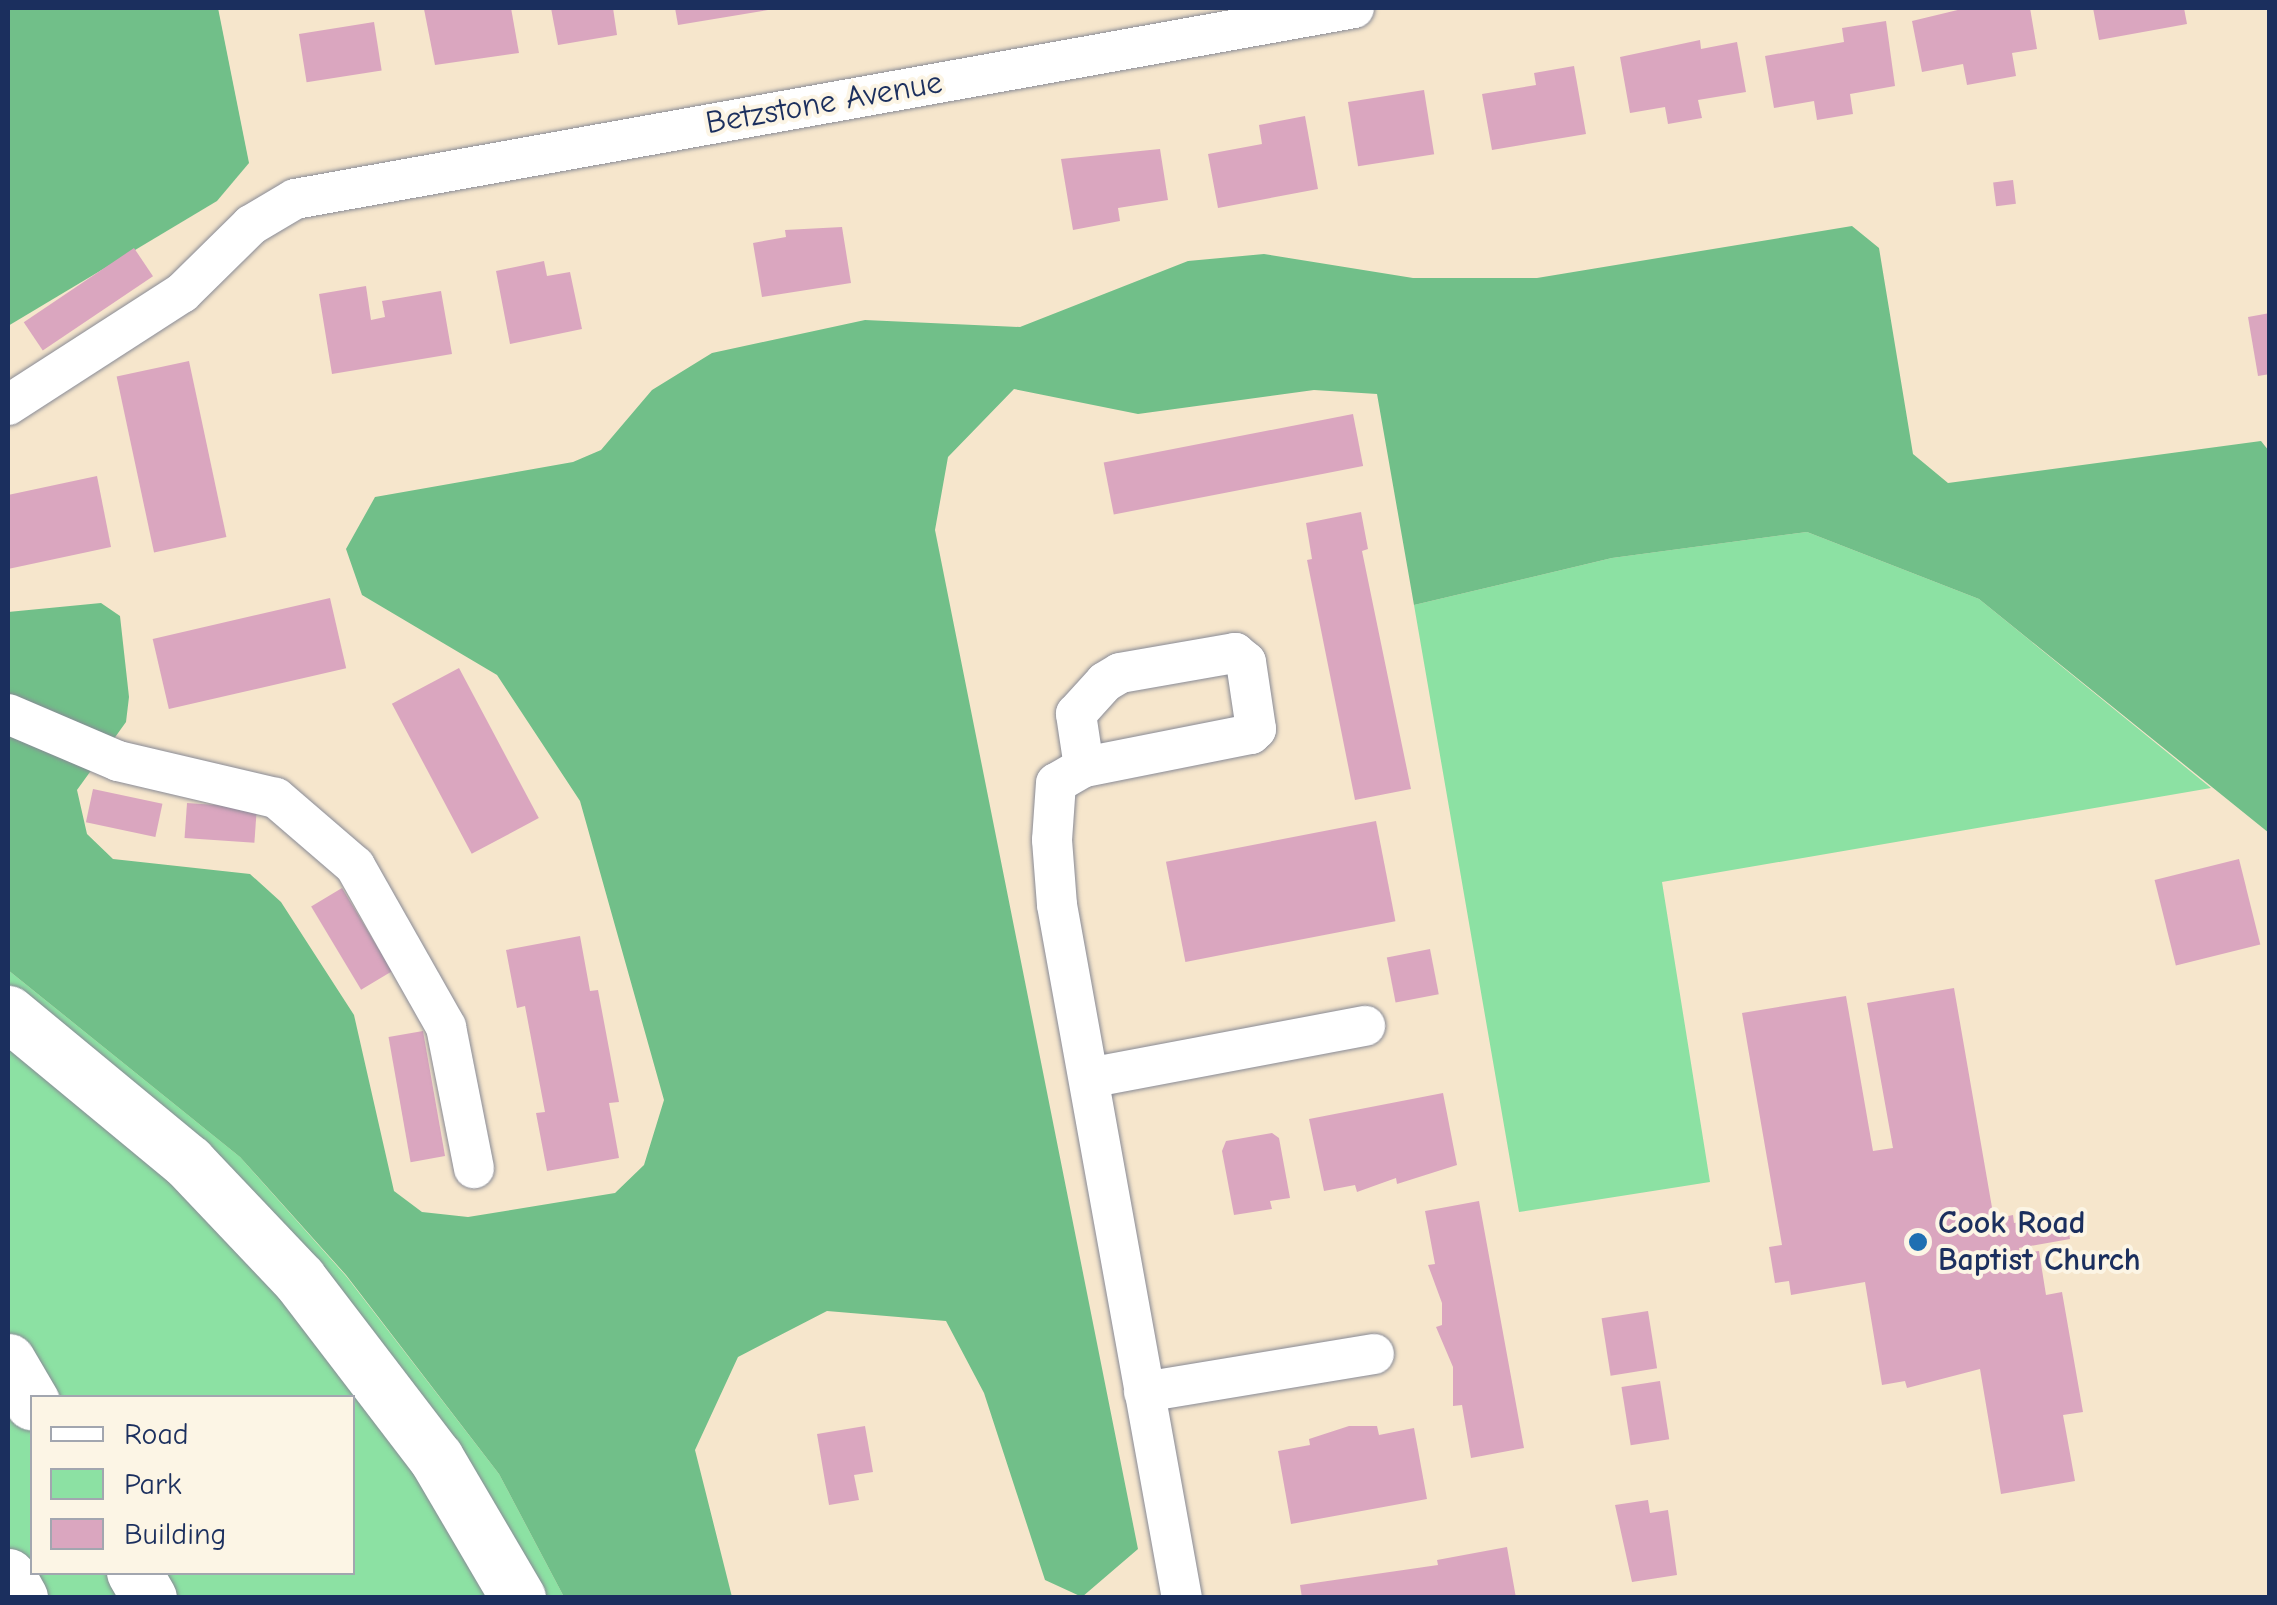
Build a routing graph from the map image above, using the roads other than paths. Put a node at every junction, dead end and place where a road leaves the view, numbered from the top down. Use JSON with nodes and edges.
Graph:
{"nodes":[{"id":1,"x":1354,"y":8,"type":"edge"},
{"id":2,"x":8,"y":405,"type":"edge"},
{"id":3,"x":8,"y":714,"type":"edge"},
{"id":4,"x":1070,"y":775,"type":"dead end"},
{"id":5,"x":8,"y":1013,"type":"edge"},
{"id":6,"x":1364,"y":1026,"type":"dead end"},
{"id":7,"x":1089,"y":1078,"type":"junction"},
{"id":8,"x":474,"y":1168,"type":"dead end"},
{"id":9,"x":1374,"y":1354,"type":"dead end"},
{"id":10,"x":8,"y":1361,"type":"edge"},
{"id":11,"x":1144,"y":1392,"type":"junction"},
{"id":12,"x":30,"y":1399,"type":"edge"},
{"id":13,"x":136,"y":1575,"type":"edge"},
{"id":14,"x":8,"y":1576,"type":"edge"},
{"id":15,"x":20,"y":1598,"type":"edge"},
{"id":16,"x":149,"y":1598,"type":"edge"},
{"id":17,"x":518,"y":1598,"type":"edge"},
{"id":18,"x":1182,"y":1598,"type":"edge"}],
"edges":[{"from":1,"to":2,"type":"street","name":"Betzstone Avenue"},
{"from":3,"to":8,"type":"street"},
{"from":4,"to":7,"type":"street"},
{"from":5,"to":17,"type":"highway"},
{"from":6,"to":7,"type":"street"},
{"from":7,"to":11,"type":"street"},
{"from":9,"to":11,"type":"street"},
{"from":10,"to":12,"type":"highway"},
{"from":11,"to":18,"type":"street"},
{"from":13,"to":16,"type":"highway"},
{"from":14,"to":15,"type":"highway"}]}
